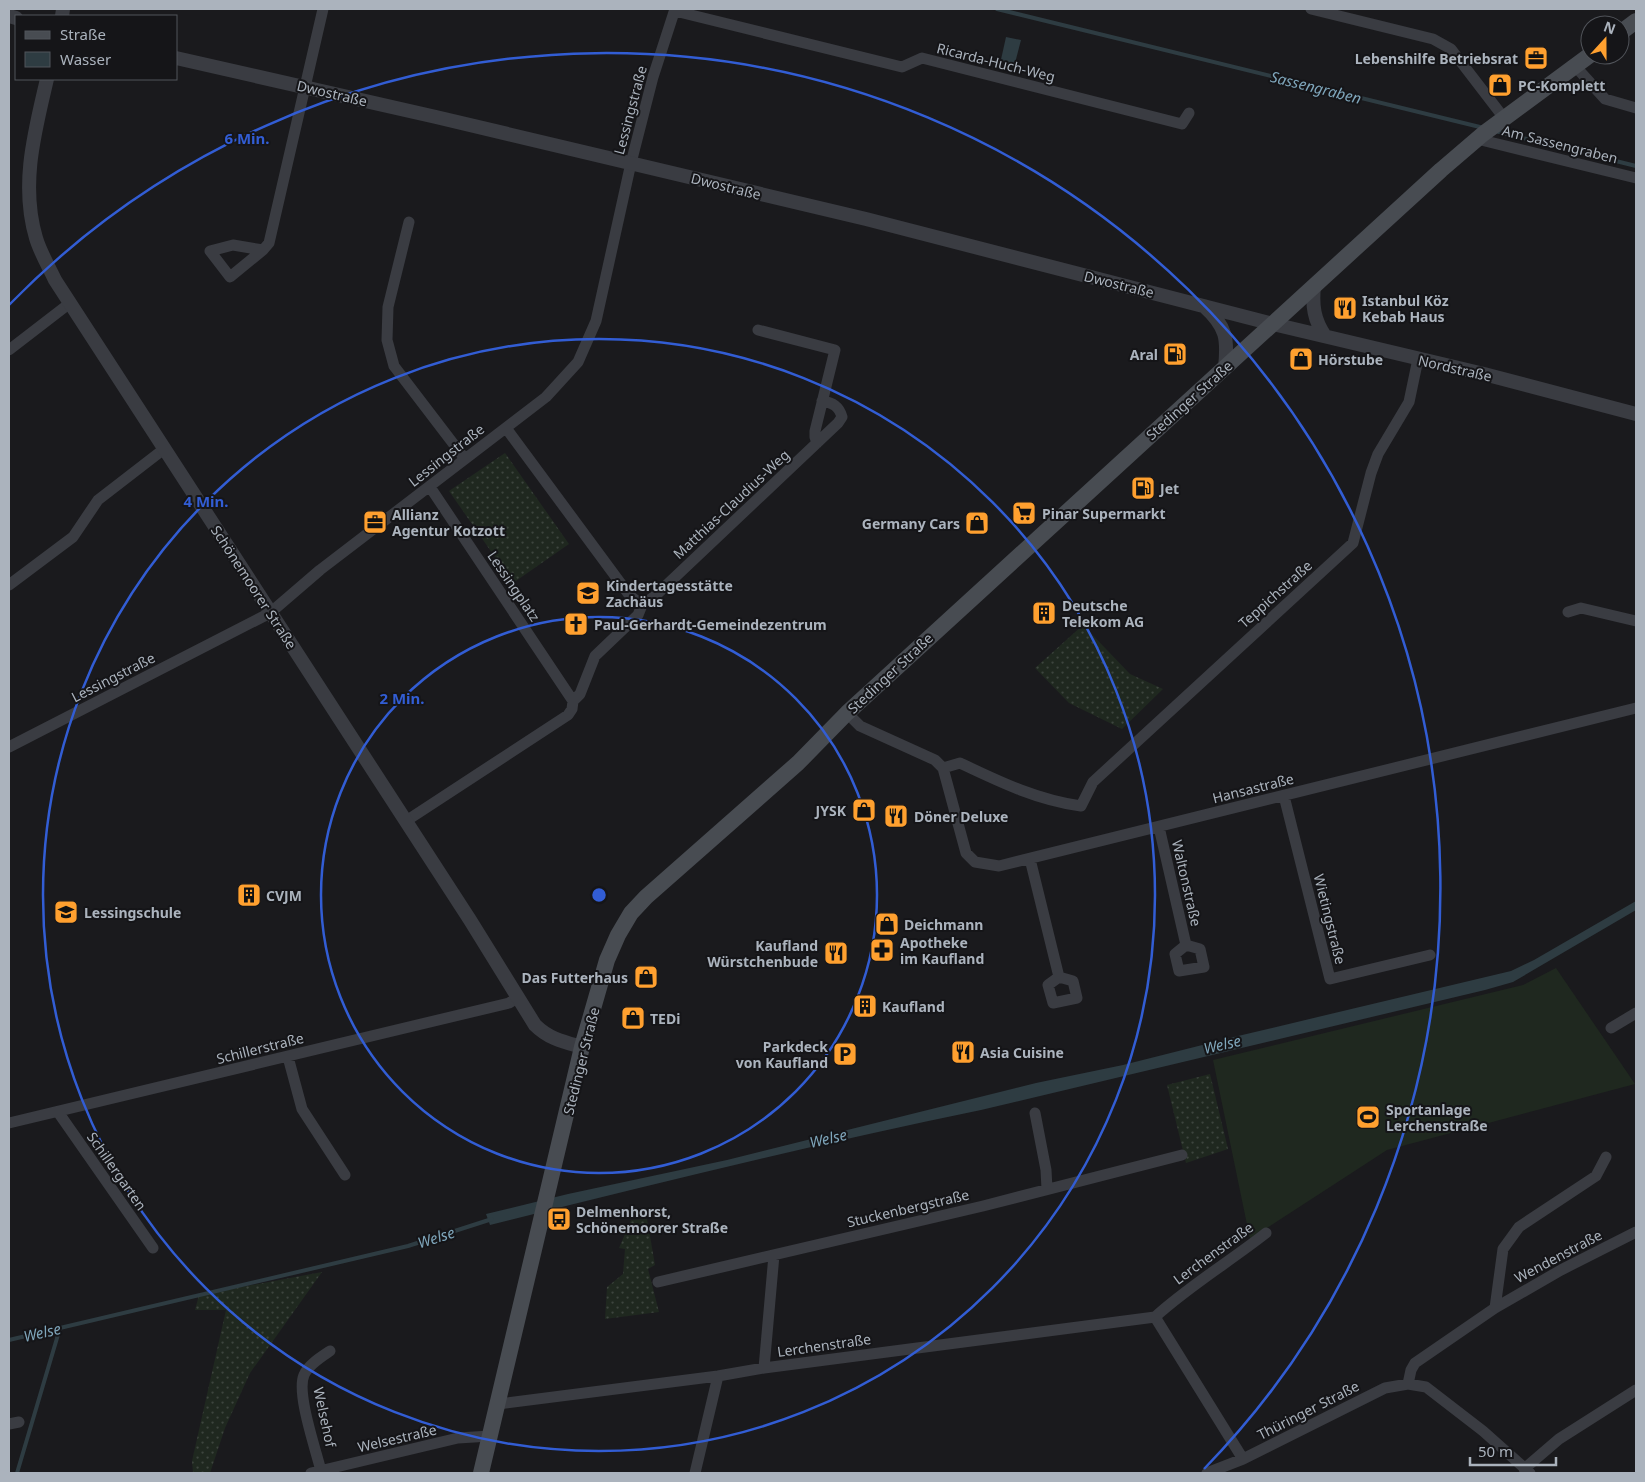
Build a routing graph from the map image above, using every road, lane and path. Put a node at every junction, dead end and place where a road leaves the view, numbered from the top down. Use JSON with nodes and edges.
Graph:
{"nodes":[{"id":1,"x":323,"y":9,"type":"edge"},
{"id":2,"x":1310,"y":9,"type":"edge"},
{"id":3,"x":675,"y":10,"type":"edge"},
{"id":4,"x":178,"y":58,"type":"edge"},
{"id":5,"x":1580,"y":62,"type":"edge"},
{"id":6,"x":1575,"y":66,"type":"junction"},
{"id":7,"x":47,"y":80,"type":"edge"},
{"id":8,"x":305,"y":87,"type":"junction"},
{"id":9,"x":1636,"y":108,"type":"edge"},
{"id":10,"x":1189,"y":113,"type":"dead end"},
{"id":11,"x":1490,"y":129,"type":"junction"},
{"id":12,"x":631,"y":163,"type":"junction"},
{"id":13,"x":1636,"y":178,"type":"edge"},
{"id":14,"x":409,"y":222,"type":"dead end"},
{"id":15,"x":263,"y":250,"type":"dead end"},
{"id":16,"x":1314,"y":286,"type":"junction"},
{"id":17,"x":70,"y":303,"type":"junction"},
{"id":18,"x":1204,"y":306,"type":"junction"},
{"id":19,"x":1273,"y":324,"type":"junction"},
{"id":20,"x":758,"y":330,"type":"dead end"},
{"id":21,"x":1325,"y":336,"type":"junction"},
{"id":22,"x":9,"y":350,"type":"edge"},
{"id":23,"x":1418,"y":359,"type":"junction"},
{"id":24,"x":1224,"y":368,"type":"junction"},
{"id":25,"x":822,"y":401,"type":"junction"},
{"id":26,"x":1636,"y":414,"type":"edge"},
{"id":27,"x":506,"y":428,"type":"junction"},
{"id":28,"x":817,"y":442,"type":"junction"},
{"id":29,"x":164,"y":449,"type":"junction"},
{"id":30,"x":465,"y":460,"type":"junction"},
{"id":31,"x":430,"y":488,"type":"junction"},
{"id":32,"x":9,"y":585,"type":"edge"},
{"id":33,"x":642,"y":604,"type":"junction"},
{"id":34,"x":1568,"y":612,"type":"dead end"},
{"id":35,"x":270,"y":613,"type":"junction"},
{"id":36,"x":1636,"y":621,"type":"edge"},
{"id":37,"x":573,"y":701,"type":"junction"},
{"id":38,"x":1636,"y":708,"type":"edge"},
{"id":39,"x":847,"y":713,"type":"junction"},
{"id":40,"x":9,"y":747,"type":"edge"},
{"id":41,"x":943,"y":768,"type":"junction"},
{"id":42,"x":1284,"y":796,"type":"junction"},
{"id":43,"x":406,"y":821,"type":"junction"},
{"id":44,"x":1159,"y":827,"type":"junction"},
{"id":45,"x":1030,"y":858,"type":"junction"},
{"id":46,"x":1186,"y":945,"type":"dead end"},
{"id":47,"x":1430,"y":955,"type":"dead end"},
{"id":48,"x":1059,"y":977,"type":"dead end"},
{"id":49,"x":517,"y":998,"type":"junction"},
{"id":50,"x":1636,"y":1013,"type":"edge"},
{"id":51,"x":1611,"y":1028,"type":"dead end"},
{"id":52,"x":582,"y":1047,"type":"junction"},
{"id":53,"x":288,"y":1057,"type":"junction"},
{"id":54,"x":58,"y":1112,"type":"junction"},
{"id":55,"x":1034,"y":1113,"type":"dead end"},
{"id":56,"x":9,"y":1123,"type":"edge"},
{"id":57,"x":1182,"y":1155,"type":"dead end"},
{"id":58,"x":1606,"y":1157,"type":"dead end"},
{"id":59,"x":345,"y":1175,"type":"dead end"},
{"id":60,"x":1047,"y":1189,"type":"junction"},
{"id":61,"x":1636,"y":1232,"type":"edge"},
{"id":62,"x":1266,"y":1233,"type":"dead end"},
{"id":63,"x":153,"y":1248,"type":"dead end"},
{"id":64,"x":774,"y":1255,"type":"junction"},
{"id":65,"x":658,"y":1282,"type":"dead end"},
{"id":66,"x":1495,"y":1308,"type":"junction"},
{"id":67,"x":1154,"y":1317,"type":"junction"},
{"id":68,"x":330,"y":1351,"type":"dead end"},
{"id":69,"x":764,"y":1368,"type":"junction"},
{"id":70,"x":718,"y":1376,"type":"junction"},
{"id":71,"x":1408,"y":1384,"type":"junction"},
{"id":72,"x":1636,"y":1390,"type":"edge"},
{"id":73,"x":498,"y":1404,"type":"junction"},
{"id":74,"x":490,"y":1436,"type":"junction"},
{"id":75,"x":1243,"y":1459,"type":"junction"},
{"id":76,"x":1527,"y":1471,"type":"edge"},
{"id":77,"x":316,"y":1472,"type":"edge"},
{"id":78,"x":481,"y":1473,"type":"edge"},
{"id":79,"x":695,"y":1473,"type":"edge"},
{"id":80,"x":1207,"y":1473,"type":"edge"}],
"edges":[{"from":1,"to":8,"type":"street"},
{"from":2,"to":11,"type":"street"},
{"from":3,"to":10,"type":"street","name":"Ricarda-Huch-Weg"},
{"from":3,"to":12,"type":"street","name":"Lessingstraße"},
{"from":4,"to":8,"type":"street","name":"Dwostraße"},
{"from":5,"to":6,"type":"main road","name":"Stedinger Straße"},
{"from":6,"to":9,"type":"street"},
{"from":6,"to":11,"type":"main road","name":"Stedinger Straße"},
{"from":7,"to":17,"type":"street","name":"Schönemoorer Straße"},
{"from":8,"to":12,"type":"street","name":"Dwostraße"},
{"from":8,"to":15,"type":"street"},
{"from":11,"to":13,"type":"street","name":"Am Sassengraben"},
{"from":11,"to":16,"type":"main road","name":"Stedinger Straße"},
{"from":12,"to":18,"type":"street","name":"Dwostraße"},
{"from":12,"to":27,"type":"street","name":"Lessingstraße"},
{"from":14,"to":30,"type":"street"},
{"from":16,"to":19,"type":"main road","name":"Stedinger Straße"},
{"from":16,"to":21,"type":"street"},
{"from":17,"to":22,"type":"street"},
{"from":17,"to":29,"type":"street","name":"Schönemoorer Straße"},
{"from":18,"to":19,"type":"street","name":"Dwostraße"},
{"from":18,"to":24,"type":"street"},
{"from":19,"to":21,"type":"street","name":"Nordstraße"},
{"from":19,"to":24,"type":"main road","name":"Stedinger Straße"},
{"from":20,"to":25,"type":"street"},
{"from":21,"to":23,"type":"street","name":"Nordstraße"},
{"from":23,"to":26,"type":"street","name":"Nordstraße"},
{"from":23,"to":41,"type":"street","name":"Teppichstraße"},
{"from":24,"to":39,"type":"main road","name":"Stedinger Straße"},
{"from":25,"to":28,"type":"street"},
{"from":25,"to":28,"type":"street","name":"Matthias-Claudius-Weg"},
{"from":27,"to":30,"type":"street","name":"Lessingstraße"},
{"from":27,"to":33,"type":"street"},
{"from":28,"to":33,"type":"street","name":"Matthias-Claudius-Weg"},
{"from":29,"to":32,"type":"street"},
{"from":29,"to":35,"type":"street","name":"Schönemoorer Straße"},
{"from":30,"to":31,"type":"street","name":"Lessingstraße"},
{"from":31,"to":35,"type":"street","name":"Lessingstraße"},
{"from":31,"to":37,"type":"street","name":"Lessingplatz"},
{"from":33,"to":37,"type":"street","name":"Matthias-Claudius-Weg"},
{"from":34,"to":36,"type":"street"},
{"from":35,"to":40,"type":"street","name":"Lessingstraße"},
{"from":35,"to":43,"type":"street","name":"Schönemoorer Straße"},
{"from":37,"to":43,"type":"street","name":"Matthias-Claudius-Weg"},
{"from":38,"to":42,"type":"street","name":"Hansastraße"},
{"from":39,"to":41,"type":"street"},
{"from":39,"to":52,"type":"main road","name":"Stedinger Straße"},
{"from":41,"to":45,"type":"street","name":"Hansastraße"},
{"from":42,"to":44,"type":"street","name":"Hansastraße"},
{"from":42,"to":47,"type":"street","name":"Wietingstraße"},
{"from":43,"to":49,"type":"street","name":"Schönemoorer Straße"},
{"from":44,"to":45,"type":"street","name":"Hansastraße"},
{"from":44,"to":46,"type":"street","name":"Waltonstraße"},
{"from":45,"to":48,"type":"street"},
{"from":49,"to":52,"type":"street","name":"Schönemoorer Straße"},
{"from":49,"to":53,"type":"street","name":"Schillerstraße"},
{"from":50,"to":51,"type":"street"},
{"from":52,"to":73,"type":"main road","name":"Stedinger Straße"},
{"from":53,"to":54,"type":"street","name":"Schillerstraße"},
{"from":53,"to":59,"type":"street"},
{"from":54,"to":56,"type":"street","name":"Schillerstraße"},
{"from":54,"to":63,"type":"street","name":"Schillergarten"},
{"from":55,"to":60,"type":"street"},
{"from":57,"to":60,"type":"street","name":"Stuckenbergstraße"},
{"from":58,"to":66,"type":"street","name":"Wendenstraße"},
{"from":60,"to":64,"type":"street","name":"Stuckenbergstraße"},
{"from":61,"to":66,"type":"street","name":"Wendenstraße"},
{"from":62,"to":67,"type":"street","name":"Lerchenstraße"},
{"from":64,"to":65,"type":"street","name":"Stuckenbergstraße"},
{"from":64,"to":69,"type":"street"},
{"from":66,"to":71,"type":"street","name":"Wendenstraße"},
{"from":67,"to":69,"type":"street","name":"Lerchenstraße"},
{"from":67,"to":75,"type":"street"},
{"from":68,"to":77,"type":"street","name":"Welsehof"},
{"from":69,"to":70,"type":"street","name":"Lerchenstraße"},
{"from":70,"to":73,"type":"street","name":"Lerchenstraße"},
{"from":70,"to":79,"type":"street"},
{"from":71,"to":75,"type":"street","name":"Thüringer Straße"},
{"from":71,"to":76,"type":"street","name":"Thüringer Straße"},
{"from":72,"to":76,"type":"street"},
{"from":73,"to":74,"type":"main road","name":"Stedinger Straße"},
{"from":74,"to":77,"type":"street","name":"Welsestraße"},
{"from":74,"to":78,"type":"main road","name":"Stedinger Straße"},
{"from":75,"to":80,"type":"street","name":"Thüringer Straße"}]}
